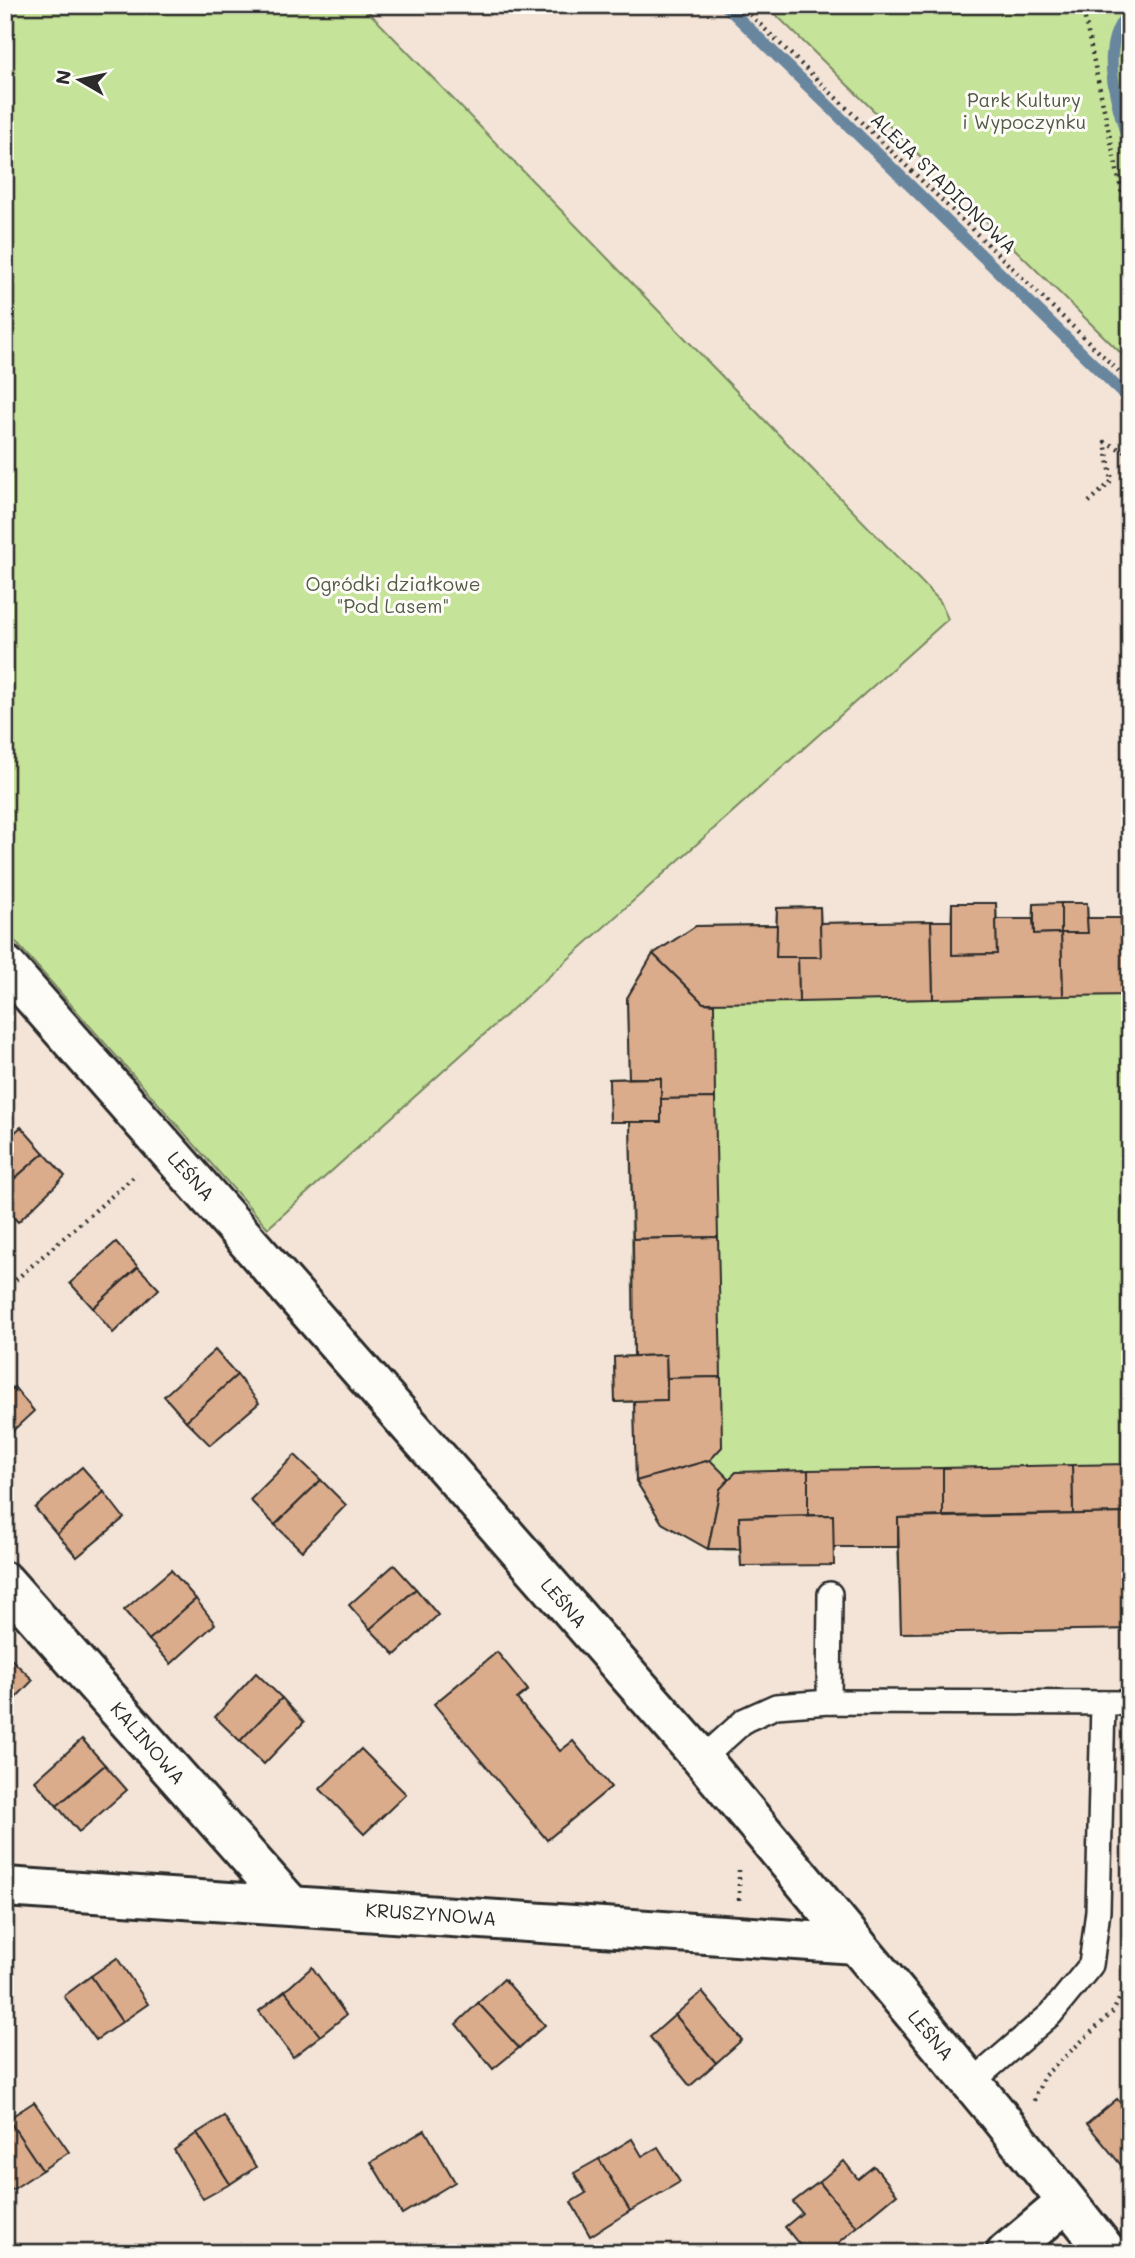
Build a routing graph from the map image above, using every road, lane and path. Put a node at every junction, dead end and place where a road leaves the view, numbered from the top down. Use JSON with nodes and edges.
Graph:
{"nodes":[{"id":1,"x":740,"y":5,"type":"edge"},
{"id":2,"x":1083,"y":5,"type":"edge"},
{"id":3,"x":1130,"y":232,"type":"edge"},
{"id":4,"x":1130,"y":382,"type":"edge"},
{"id":5,"x":1130,"y":454,"type":"edge"},
{"id":6,"x":1089,"y":502,"type":"dead end"},
{"id":7,"x":5,"y":965,"type":"edge"},
{"id":8,"x":166,"y":1147,"type":"junction"},
{"id":9,"x":5,"y":1289,"type":"edge"},
{"id":10,"x":5,"y":1581,"type":"edge"},
{"id":11,"x":830,"y":1594,"type":"dead end"},
{"id":12,"x":829,"y":1702,"type":"junction"},
{"id":13,"x":1103,"y":1703,"type":"junction"},
{"id":14,"x":1130,"y":1703,"type":"edge"},
{"id":15,"x":702,"y":1759,"type":"junction"},
{"id":16,"x":5,"y":1887,"type":"edge"},
{"id":17,"x":291,"y":1905,"type":"junction"},
{"id":18,"x":856,"y":1944,"type":"junction"},
{"id":19,"x":1130,"y":1962,"type":"edge"},
{"id":20,"x":971,"y":2083,"type":"junction"},
{"id":21,"x":1034,"y":2102,"type":"dead end"},
{"id":22,"x":1067,"y":2202,"type":"junction"},
{"id":23,"x":1006,"y":2253,"type":"edge"},
{"id":24,"x":1108,"y":2253,"type":"edge"}],
"edges":[{"from":1,"to":4,"type":"path","name":"ALEJA STADIONOWA"},
{"from":2,"to":3,"type":"path"},
{"from":5,"to":6,"type":"path"},
{"from":7,"to":8,"type":"street","name":"LEŚNA"},
{"from":8,"to":9,"type":"path"},
{"from":8,"to":15,"type":"street","name":"LEŚNA"},
{"from":10,"to":17,"type":"street","name":"KALINOWA"},
{"from":11,"to":12,"type":"lane"},
{"from":12,"to":13,"type":"lane"},
{"from":12,"to":15,"type":"lane"},
{"from":13,"to":14,"type":"lane"},
{"from":13,"to":20,"type":"lane"},
{"from":15,"to":18,"type":"street","name":"LEŚNA"},
{"from":16,"to":17,"type":"street","name":"KRUSZYNOWA"},
{"from":17,"to":18,"type":"street","name":"KRUSZYNOWA"},
{"from":18,"to":20,"type":"street","name":"LEŚNA"},
{"from":19,"to":21,"type":"path"},
{"from":20,"to":22,"type":"street","name":"LEŚNA"},
{"from":22,"to":23,"type":"street"},
{"from":22,"to":24,"type":"street","name":"LEŚNA"}]}
